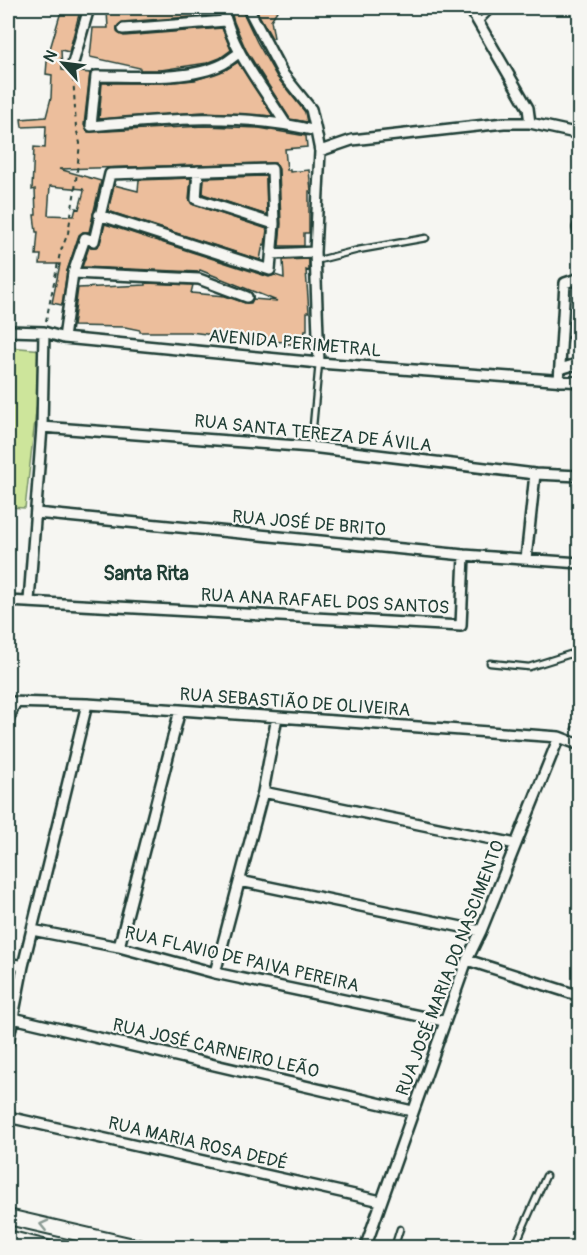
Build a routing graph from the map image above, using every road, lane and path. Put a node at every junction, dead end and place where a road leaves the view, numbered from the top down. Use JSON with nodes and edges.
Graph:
{"nodes":[{"id":1,"x":89,"y":8,"type":"edge"},
{"id":2,"x":223,"y":8,"type":"edge"},
{"id":3,"x":248,"y":8,"type":"edge"},
{"id":4,"x":470,"y":8,"type":"edge"},
{"id":5,"x":493,"y":8,"type":"edge"},
{"id":6,"x":226,"y":21,"type":"junction"},
{"id":7,"x":478,"y":22,"type":"junction"},
{"id":8,"x":123,"y":29,"type":"dead end"},
{"id":9,"x":239,"y":53,"type":"junction"},
{"id":10,"x":73,"y":63,"type":"joint"},
{"id":11,"x":285,"y":123,"type":"junction"},
{"id":12,"x":530,"y":123,"type":"junction"},
{"id":13,"x":316,"y":131,"type":"junction"},
{"id":14,"x":579,"y":134,"type":"edge"},
{"id":15,"x":320,"y":151,"type":"junction"},
{"id":16,"x":198,"y":171,"type":"junction"},
{"id":17,"x":99,"y":214,"type":"junction"},
{"id":18,"x":579,"y":222,"type":"edge"},
{"id":19,"x":274,"y":224,"type":"junction"},
{"id":20,"x":579,"y":235,"type":"edge"},
{"id":21,"x":426,"y":238,"type":"dead end"},
{"id":22,"x":272,"y":254,"type":"junction"},
{"id":23,"x":315,"y":257,"type":"junction"},
{"id":24,"x":73,"y":273,"type":"junction"},
{"id":25,"x":579,"y":278,"type":"edge"},
{"id":26,"x":247,"y":297,"type":"dead end"},
{"id":27,"x":8,"y":331,"type":"edge"},
{"id":28,"x":44,"y":332,"type":"junction"},
{"id":29,"x":64,"y":338,"type":"junction"},
{"id":30,"x":319,"y":363,"type":"junction"},
{"id":31,"x":579,"y":363,"type":"edge"},
{"id":32,"x":560,"y":369,"type":"junction"},
{"id":33,"x":559,"y":381,"type":"junction"},
{"id":34,"x":579,"y":382,"type":"edge"},
{"id":35,"x":42,"y":427,"type":"junction"},
{"id":36,"x":311,"y":447,"type":"junction"},
{"id":37,"x":535,"y":474,"type":"junction"},
{"id":38,"x":579,"y":476,"type":"edge"},
{"id":39,"x":36,"y":513,"type":"junction"},
{"id":40,"x":464,"y":555,"type":"junction"},
{"id":41,"x":526,"y":559,"type":"junction"},
{"id":42,"x":579,"y":563,"type":"edge"},
{"id":43,"x":8,"y":601,"type":"edge"},
{"id":44,"x":30,"y":602,"type":"junction"},
{"id":45,"x":579,"y":651,"type":"edge"},
{"id":46,"x":490,"y":663,"type":"dead end"},
{"id":47,"x":11,"y":703,"type":"edge"},
{"id":48,"x":87,"y":704,"type":"junction"},
{"id":49,"x":180,"y":710,"type":"junction"},
{"id":50,"x":579,"y":711,"type":"edge"},
{"id":51,"x":277,"y":717,"type":"junction"},
{"id":52,"x":8,"y":721,"type":"edge"},
{"id":53,"x":559,"y":737,"type":"junction"},
{"id":54,"x":579,"y":745,"type":"edge"},
{"id":55,"x":263,"y":792,"type":"junction"},
{"id":56,"x":516,"y":844,"type":"junction"},
{"id":57,"x":240,"y":881,"type":"junction"},
{"id":58,"x":32,"y":930,"type":"junction"},
{"id":59,"x":481,"y":931,"type":"junction"},
{"id":60,"x":119,"y":947,"type":"junction"},
{"id":61,"x":467,"y":960,"type":"junction"},
{"id":62,"x":8,"y":963,"type":"edge"},
{"id":63,"x":23,"y":966,"type":"junction"},
{"id":64,"x":215,"y":973,"type":"junction"},
{"id":65,"x":579,"y":996,"type":"edge"},
{"id":66,"x":13,"y":1018,"type":"junction"},
{"id":67,"x":444,"y":1022,"type":"junction"},
{"id":68,"x":8,"y":1043,"type":"edge"},
{"id":69,"x":412,"y":1111,"type":"junction"},
{"id":70,"x":8,"y":1117,"type":"edge"},
{"id":71,"x":546,"y":1176,"type":"dead end"},
{"id":72,"x":381,"y":1201,"type":"junction"},
{"id":73,"x":8,"y":1217,"type":"edge"},
{"id":74,"x":400,"y":1229,"type":"dead end"},
{"id":75,"x":8,"y":1238,"type":"edge"},
{"id":76,"x":40,"y":1247,"type":"edge"},
{"id":77,"x":142,"y":1248,"type":"edge"},
{"id":78,"x":365,"y":1248,"type":"edge"},
{"id":79,"x":394,"y":1248,"type":"edge"},
{"id":80,"x":514,"y":1248,"type":"edge"}],
"edges":[{"from":1,"to":10,"type":"street"},
{"from":2,"to":6,"type":"street"},
{"from":3,"to":13,"type":"street"},
{"from":4,"to":7,"type":"street"},
{"from":5,"to":7,"type":"lane"},
{"from":6,"to":8,"type":"street"},
{"from":6,"to":9,"type":"street"},
{"from":7,"to":12,"type":"street"},
{"from":9,"to":11,"type":"street"},
{"from":9,"to":11,"type":"street"},
{"from":10,"to":28,"type":"path"},
{"from":11,"to":13,"type":"street"},
{"from":12,"to":14,"type":"street"},
{"from":12,"to":15,"type":"street"},
{"from":13,"to":15,"type":"street"},
{"from":15,"to":23,"type":"street"},
{"from":16,"to":17,"type":"street"},
{"from":16,"to":19,"type":"street"},
{"from":16,"to":19,"type":"street"},
{"from":17,"to":22,"type":"street"},
{"from":17,"to":24,"type":"street"},
{"from":18,"to":20,"type":"street"},
{"from":19,"to":22,"type":"street"},
{"from":21,"to":23,"type":"lane"},
{"from":22,"to":23,"type":"street"},
{"from":23,"to":30,"type":"street"},
{"from":24,"to":26,"type":"street"},
{"from":24,"to":29,"type":"street"},
{"from":25,"to":32,"type":"street"},
{"from":27,"to":28,"type":"street","name":"AVENIDA PERIMETRAL"},
{"from":28,"to":29,"type":"street","name":"AVENIDA PERIMETRAL"},
{"from":28,"to":35,"type":"street"},
{"from":29,"to":30,"type":"street","name":"AVENIDA PERIMETRAL"},
{"from":30,"to":33,"type":"street","name":"AVENIDA PERIMETRAL"},
{"from":30,"to":36,"type":"lane"},
{"from":31,"to":32,"type":"street"},
{"from":32,"to":33,"type":"street"},
{"from":33,"to":34,"type":"street","name":"AVENIDA PERIMETRAL"},
{"from":35,"to":36,"type":"street","name":"RUA SANTA TEREZA DE ÁVILA"},
{"from":35,"to":39,"type":"street"},
{"from":36,"to":37,"type":"street","name":"RUA SANTA TEREZA DE ÁVILA"},
{"from":37,"to":38,"type":"street","name":"RUA SANTA TEREZA DE ÁVILA"},
{"from":37,"to":41,"type":"street"},
{"from":39,"to":40,"type":"street","name":"RUA JOSÉ DE BRITO"},
{"from":39,"to":44,"type":"street"},
{"from":40,"to":41,"type":"street","name":"RUA JOSÉ DE BRITO"},
{"from":40,"to":44,"type":"street","name":"RUA ANA RAFAEL DOS SANTOS"},
{"from":41,"to":42,"type":"street","name":"RUA JOSÉ DE BRITO"},
{"from":43,"to":44,"type":"street","name":"RUA ANA RAFAEL DOS SANTOS"},
{"from":45,"to":46,"type":"lane"},
{"from":47,"to":48,"type":"street","name":"RUA SEBASTIÃO DE OLIVEIRA"},
{"from":47,"to":52,"type":"street"},
{"from":48,"to":49,"type":"street","name":"RUA SEBASTIÃO DE OLIVEIRA"},
{"from":48,"to":58,"type":"street"},
{"from":49,"to":51,"type":"street","name":"RUA SEBASTIÃO DE OLIVEIRA"},
{"from":49,"to":60,"type":"street"},
{"from":50,"to":53,"type":"path"},
{"from":51,"to":53,"type":"street","name":"RUA SEBASTIÃO DE OLIVEIRA"},
{"from":51,"to":55,"type":"street"},
{"from":53,"to":54,"type":"street","name":"RUA SEBASTIÃO DE OLIVEIRA"},
{"from":53,"to":56,"type":"street","name":"RUA JOSÉ MARIA DO NASCIMENTO"},
{"from":55,"to":56,"type":"street"},
{"from":55,"to":57,"type":"street"},
{"from":56,"to":59,"type":"street","name":"RUA JOSÉ MARIA DO NASCIMENTO"},
{"from":57,"to":59,"type":"street"},
{"from":57,"to":64,"type":"street"},
{"from":58,"to":60,"type":"street","name":"RUA FLAVIO DE PAIVA PEREIRA"},
{"from":58,"to":63,"type":"street"},
{"from":59,"to":61,"type":"street","name":"RUA JOSÉ MARIA DO NASCIMENTO"},
{"from":60,"to":64,"type":"street","name":"RUA FLAVIO DE PAIVA PEREIRA"},
{"from":61,"to":65,"type":"street"},
{"from":61,"to":67,"type":"street","name":"RUA JOSÉ MARIA DO NASCIMENTO"},
{"from":62,"to":63,"type":"street"},
{"from":63,"to":66,"type":"street"},
{"from":64,"to":67,"type":"street","name":"RUA FLAVIO DE PAIVA PEREIRA"},
{"from":66,"to":68,"type":"street"},
{"from":66,"to":69,"type":"street","name":"RUA JOSÉ CARNEIRO LEÃO"},
{"from":67,"to":69,"type":"street","name":"RUA JOSÉ MARIA DO NASCIMENTO"},
{"from":69,"to":72,"type":"street","name":"RUA JOSÉ MARIA DO NASCIMENTO"},
{"from":70,"to":72,"type":"street","name":"RUA MARIA ROSA DEDÉ"},
{"from":71,"to":80,"type":"lane"},
{"from":72,"to":78,"type":"street","name":"RUA JOSÉ MARIA DO NASCIMENTO"},
{"from":77,"to":73,"type":"street","one_way":true},
{"from":74,"to":79,"type":"lane"},
{"from":75,"to":76,"type":"street"}]}
